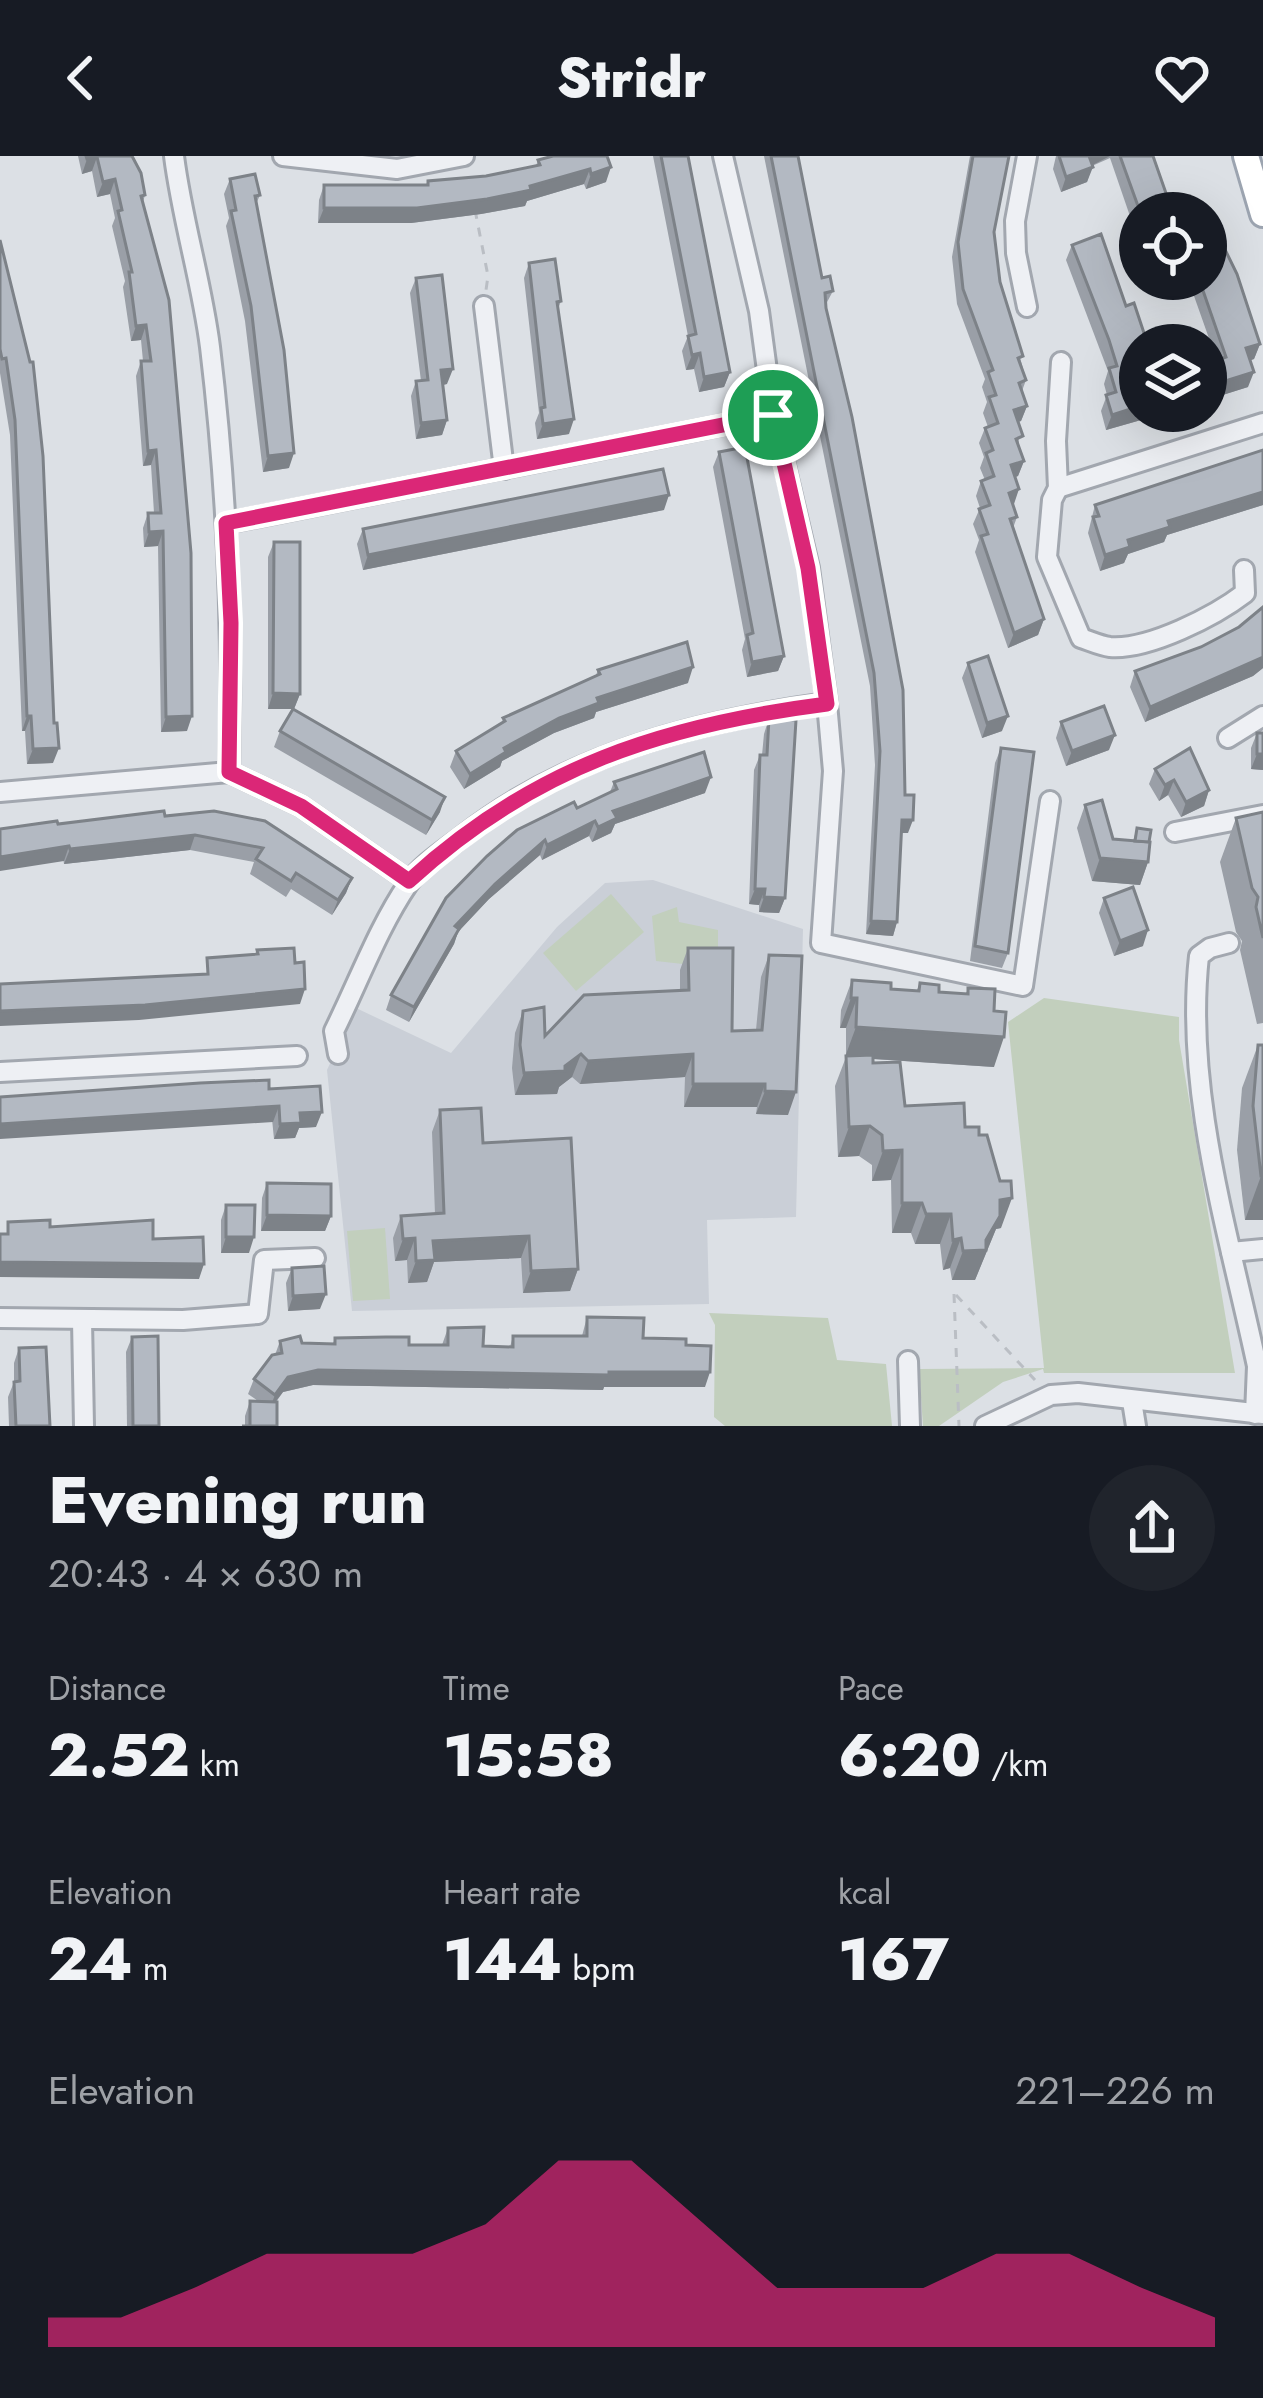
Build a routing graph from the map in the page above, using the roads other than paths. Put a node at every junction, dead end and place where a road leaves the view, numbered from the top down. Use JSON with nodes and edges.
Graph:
{"nodes":[{"id":1,"x":174,"y":156,"type":"edge"},
{"id":2,"x":283,"y":156,"type":"edge"},
{"id":3,"x":464,"y":156,"type":"edge"},
{"id":4,"x":723,"y":156,"type":"edge"},
{"id":5,"x":1027,"y":156,"type":"edge"},
{"id":6,"x":1246,"y":156,"type":"edge"},
{"id":7,"x":1263,"y":214,"type":"edge"},
{"id":8,"x":484,"y":306,"type":"road end"},
{"id":9,"x":1027,"y":307,"type":"dead end"},
{"id":10,"x":1061,"y":362,"type":"dead end"},
{"id":11,"x":773,"y":415,"type":"junction"},
{"id":12,"x":1263,"y":424,"type":"edge"},
{"id":13,"x":504,"y":469,"type":"junction"},
{"id":14,"x":1058,"y":488,"type":"junction"},
{"id":15,"x":226,"y":523,"type":"junction"},
{"id":16,"x":1244,"y":570,"type":"dead end"},
{"id":17,"x":827,"y":704,"type":"junction"},
{"id":18,"x":1263,"y":716,"type":"edge"},
{"id":19,"x":1228,"y":738,"type":"dead end"},
{"id":20,"x":229,"y":772,"type":"junction"},
{"id":21,"x":0,"y":791,"type":"edge"},
{"id":22,"x":1050,"y":801,"type":"dead end"},
{"id":23,"x":1263,"y":815,"type":"edge"},
{"id":24,"x":1175,"y":832,"type":"dead end"},
{"id":25,"x":409,"y":881,"type":"junction"},
{"id":26,"x":1229,"y":943,"type":"dead end"},
{"id":27,"x":336,"y":1052,"type":"dead end"},
{"id":28,"x":297,"y":1056,"type":"dead end"},
{"id":29,"x":0,"y":1072,"type":"edge"},
{"id":30,"x":1263,"y":1249,"type":"edge"},
{"id":31,"x":1231,"y":1252,"type":"junction"},
{"id":32,"x":314,"y":1258,"type":"dead end"},
{"id":33,"x":0,"y":1318,"type":"edge"},
{"id":34,"x":82,"y":1320,"type":"junction"},
{"id":35,"x":908,"y":1360,"type":"dead end"},
{"id":36,"x":1260,"y":1366,"type":"edge"},
{"id":37,"x":1132,"y":1401,"type":"junction"},
{"id":38,"x":1259,"y":1414,"type":"edge"},
{"id":39,"x":84,"y":1426,"type":"edge"},
{"id":40,"x":910,"y":1426,"type":"edge"},
{"id":41,"x":985,"y":1426,"type":"edge"},
{"id":42,"x":1136,"y":1426,"type":"edge"}],
"edges":[{"from":1,"to":15,"type":"street"},
{"from":2,"to":3,"type":"street"},
{"from":4,"to":11,"type":"street"},
{"from":5,"to":9,"type":"street"},
{"from":6,"to":7,"type":"main road"},
{"from":8,"to":13,"type":"street"},
{"from":10,"to":14,"type":"street"},
{"from":11,"to":13,"type":"street"},
{"from":11,"to":17,"type":"street"},
{"from":12,"to":14,"type":"street"},
{"from":13,"to":15,"type":"street"},
{"from":14,"to":16,"type":"street"},
{"from":15,"to":20,"type":"street"},
{"from":17,"to":22,"type":"street"},
{"from":17,"to":25,"type":"street"},
{"from":18,"to":19,"type":"street"},
{"from":20,"to":21,"type":"street"},
{"from":20,"to":25,"type":"street"},
{"from":23,"to":24,"type":"street"},
{"from":25,"to":27,"type":"street"},
{"from":26,"to":31,"type":"street"},
{"from":28,"to":29,"type":"street"},
{"from":30,"to":31,"type":"street"},
{"from":31,"to":36,"type":"street"},
{"from":32,"to":34,"type":"street"},
{"from":33,"to":34,"type":"street"},
{"from":34,"to":39,"type":"street"},
{"from":35,"to":40,"type":"street"},
{"from":36,"to":38,"type":"street"},
{"from":37,"to":38,"type":"street"},
{"from":37,"to":41,"type":"street"},
{"from":37,"to":42,"type":"street"}]}
